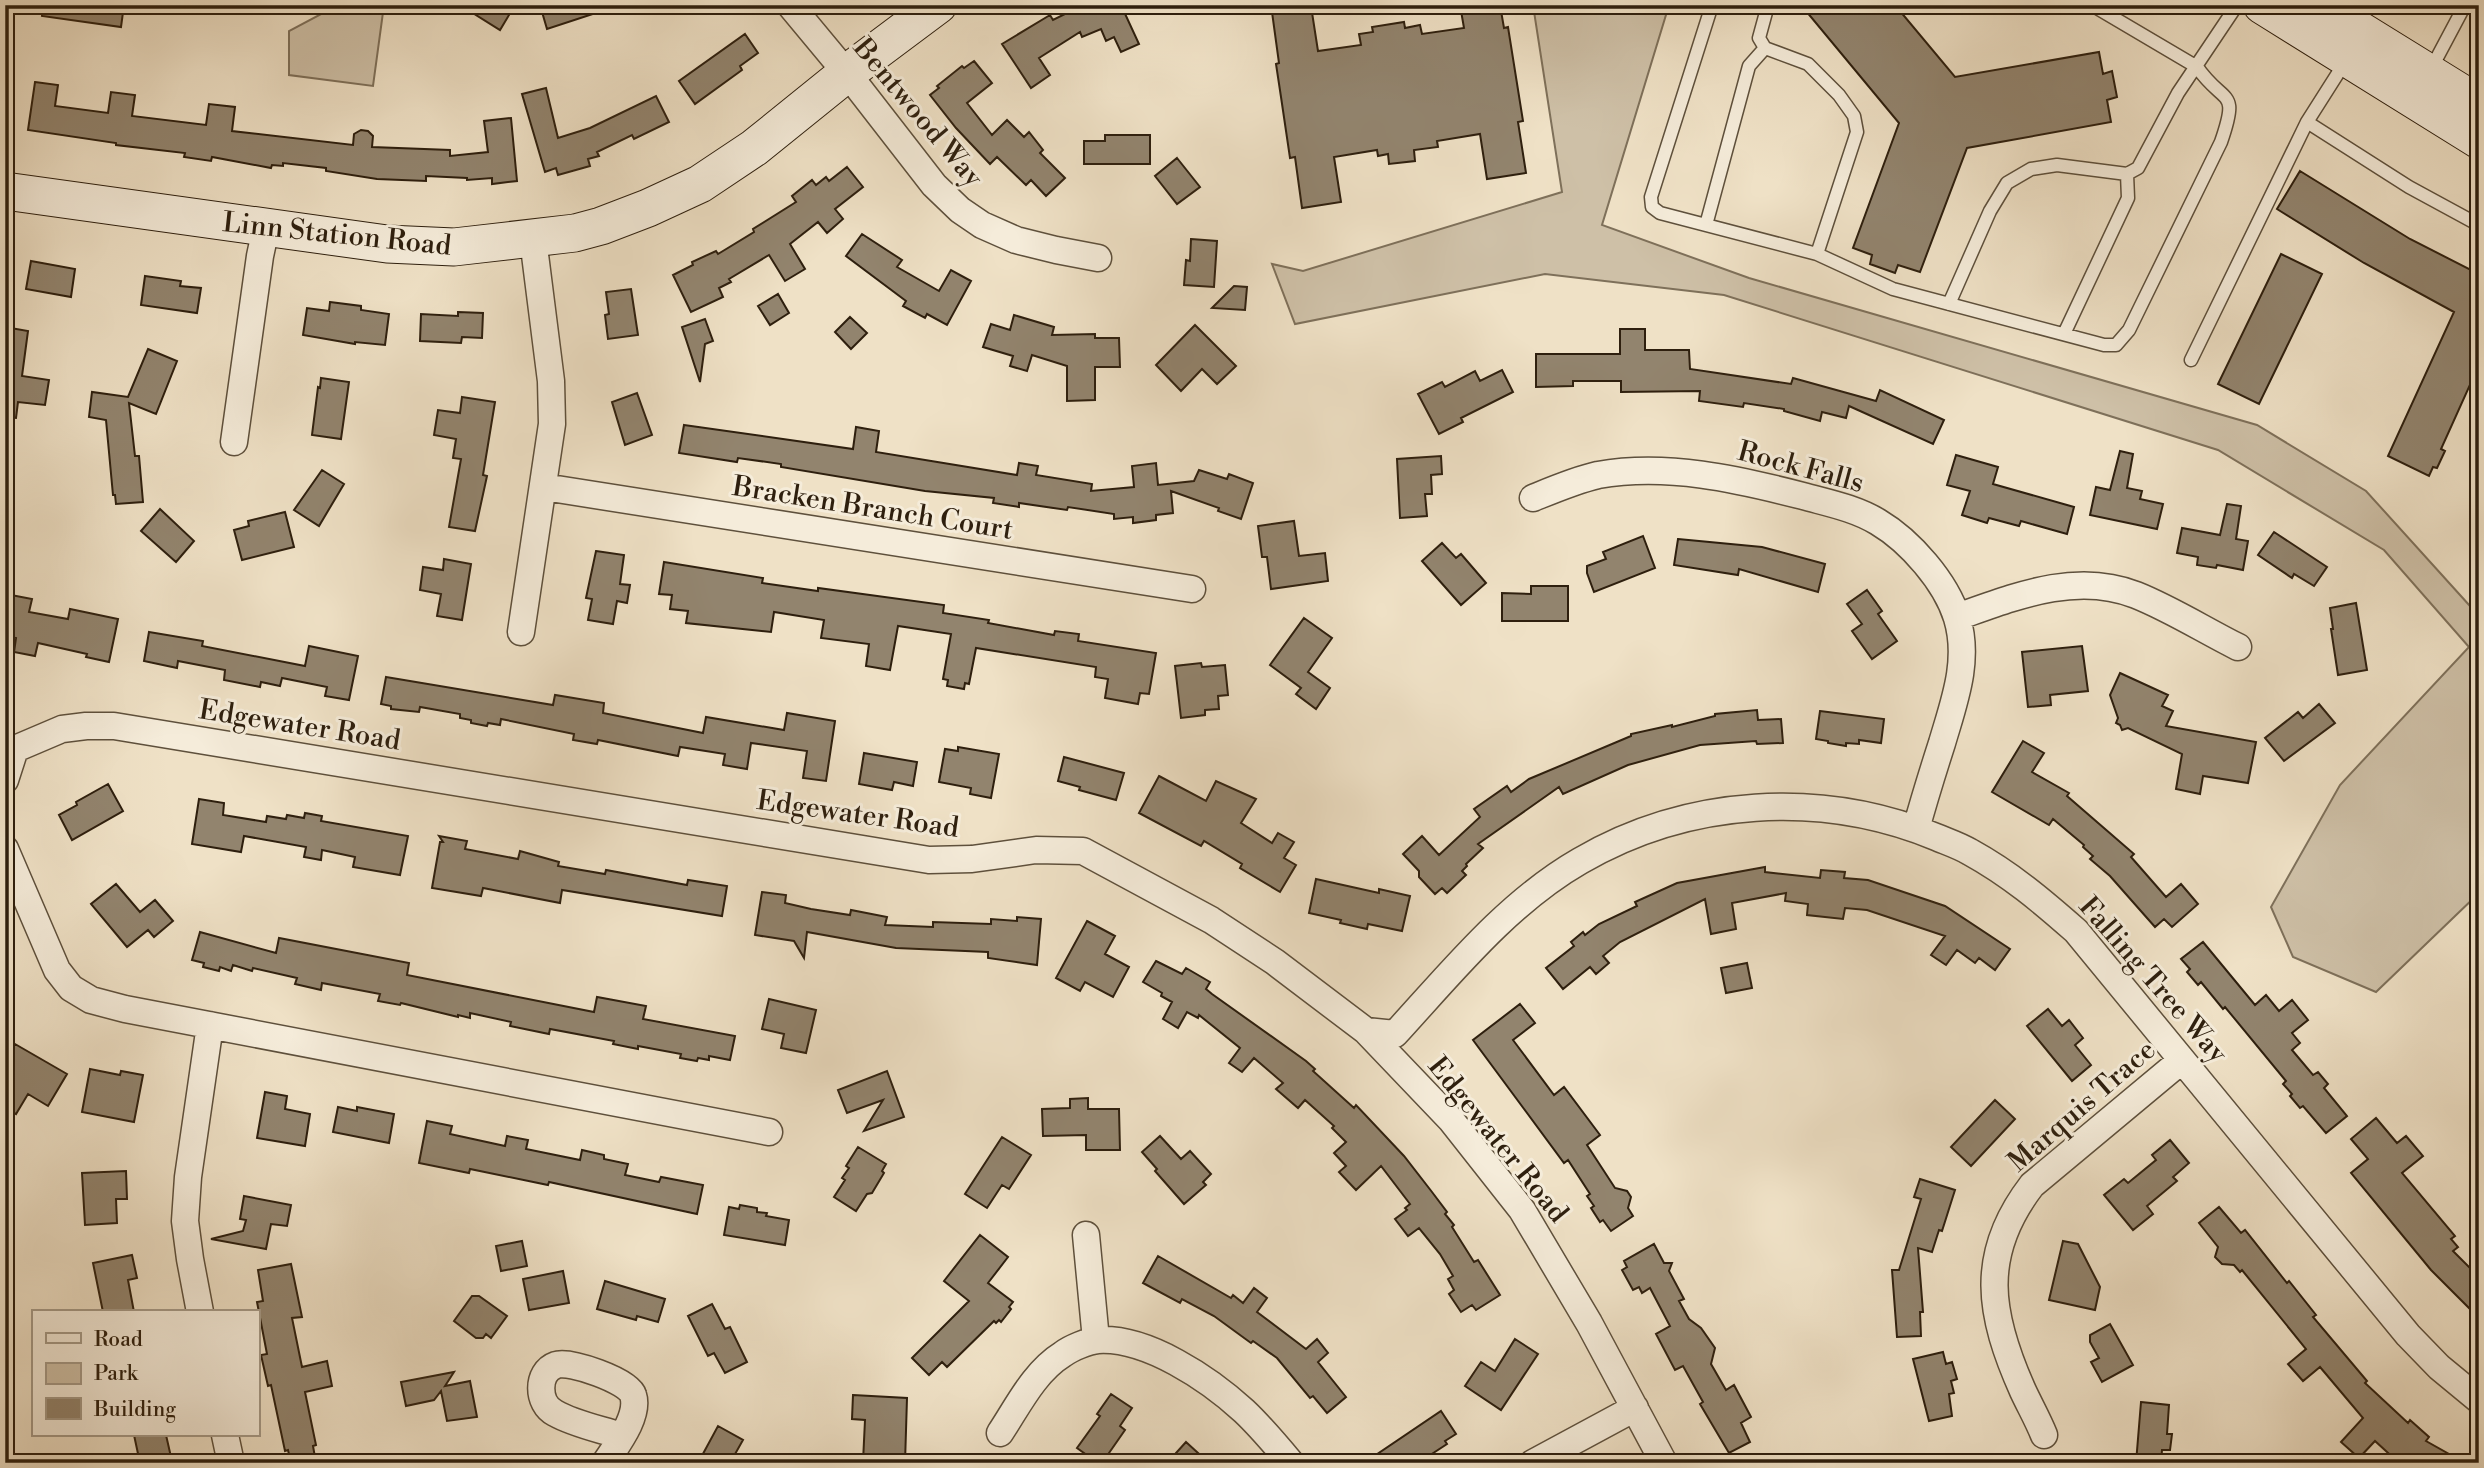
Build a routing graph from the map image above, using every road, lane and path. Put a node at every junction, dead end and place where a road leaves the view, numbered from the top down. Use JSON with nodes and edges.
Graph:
{"nodes":[{"id":1,"x":790,"y":5,"type":"edge"},
{"id":2,"x":937,"y":5,"type":"edge"},
{"id":3,"x":1712,"y":5,"type":"edge"},
{"id":4,"x":1768,"y":5,"type":"edge"},
{"id":5,"x":2092,"y":5,"type":"edge"},
{"id":6,"x":2237,"y":5,"type":"edge"},
{"id":7,"x":2262,"y":5,"type":"edge"},
{"id":8,"x":2465,"y":5,"type":"edge"},
{"id":9,"x":2305,"y":16,"type":"edge"},
{"id":10,"x":2355,"y":46,"type":"junction"},
{"id":11,"x":1765,"y":48,"type":"junction"},
{"id":12,"x":2197,"y":67,"type":"junction"},
{"id":13,"x":846,"y":73,"type":"junction"},
{"id":14,"x":2430,"y":73,"type":"junction"},
{"id":15,"x":2479,"y":104,"type":"edge"},
{"id":16,"x":2307,"y":122,"type":"junction"},
{"id":17,"x":2479,"y":141,"type":"edge"},
{"id":18,"x":2127,"y":174,"type":"junction"},
{"id":19,"x":5,"y":191,"type":"edge"},
{"id":20,"x":1706,"y":225,"type":"junction"},
{"id":21,"x":2479,"y":225,"type":"edge"},
{"id":22,"x":266,"y":228,"type":"junction"},
{"id":23,"x":533,"y":239,"type":"junction"},
{"id":24,"x":1817,"y":254,"type":"junction"},
{"id":25,"x":1098,"y":258,"type":"dead end"},
{"id":26,"x":1949,"y":304,"type":"junction"},
{"id":27,"x":2064,"y":334,"type":"junction"},
{"id":28,"x":2191,"y":360,"type":"dead end"},
{"id":29,"x":234,"y":442,"type":"dead end"},
{"id":30,"x":544,"y":487,"type":"junction"},
{"id":31,"x":1533,"y":498,"type":"dead end"},
{"id":32,"x":1192,"y":589,"type":"dead end"},
{"id":33,"x":1957,"y":617,"type":"junction"},
{"id":34,"x":522,"y":632,"type":"dead end"},
{"id":35,"x":2238,"y":647,"type":"dead end"},
{"id":36,"x":5,"y":780,"type":"edge"},
{"id":37,"x":1916,"y":829,"type":"junction"},
{"id":38,"x":5,"y":849,"type":"edge"},
{"id":39,"x":210,"y":1025,"type":"junction"},
{"id":40,"x":1366,"y":1031,"type":"junction"},
{"id":41,"x":2182,"y":1060,"type":"junction"},
{"id":42,"x":769,"y":1132,"type":"dead end"},
{"id":43,"x":1086,"y":1235,"type":"dead end"},
{"id":44,"x":200,"y":1310,"type":"edge"},
{"id":45,"x":1096,"y":1340,"type":"junction"},
{"id":46,"x":2479,"y":1400,"type":"edge"},
{"id":47,"x":1635,"y":1408,"type":"junction"},
{"id":48,"x":1000,"y":1433,"type":"dead end"},
{"id":49,"x":2044,"y":1435,"type":"dead end"},
{"id":50,"x":225,"y":1436,"type":"edge"},
{"id":51,"x":621,"y":1436,"type":"dead end"},
{"id":52,"x":231,"y":1463,"type":"edge"},
{"id":53,"x":605,"y":1463,"type":"edge"},
{"id":54,"x":1291,"y":1463,"type":"edge"},
{"id":55,"x":1533,"y":1463,"type":"edge"},
{"id":56,"x":1664,"y":1463,"type":"edge"}],
"edges":[{"from":1,"to":13,"type":"street","name":"Bentwood Way"},
{"from":2,"to":13,"type":"street","name":"Linn Station Road"},
{"from":3,"to":20,"type":"lane"},
{"from":4,"to":11,"type":"lane"},
{"from":5,"to":12,"type":"lane"},
{"from":6,"to":12,"type":"lane"},
{"from":7,"to":9,"type":"street"},
{"from":8,"to":14,"type":"lane"},
{"from":9,"to":10,"type":"street"},
{"from":10,"to":14,"type":"street"},
{"from":10,"to":16,"type":"lane"},
{"from":10,"to":17,"type":"street"},
{"from":11,"to":20,"type":"lane"},
{"from":11,"to":24,"type":"lane"},
{"from":12,"to":18,"type":"lane"},
{"from":12,"to":27,"type":"lane"},
{"from":13,"to":23,"type":"street","name":"Linn Station Road"},
{"from":13,"to":25,"type":"street","name":"Bentwood Way"},
{"from":14,"to":15,"type":"street"},
{"from":16,"to":21,"type":"lane"},
{"from":16,"to":28,"type":"lane"},
{"from":18,"to":26,"type":"lane"},
{"from":18,"to":27,"type":"lane"},
{"from":19,"to":22,"type":"street","name":"Linn Station Road"},
{"from":20,"to":24,"type":"lane"},
{"from":22,"to":23,"type":"street","name":"Linn Station Road"},
{"from":22,"to":29,"type":"street"},
{"from":23,"to":30,"type":"street"},
{"from":24,"to":26,"type":"lane"},
{"from":26,"to":27,"type":"lane"},
{"from":30,"to":32,"type":"street","name":"Bracken Branch Court"},
{"from":30,"to":34,"type":"street"},
{"from":31,"to":33,"type":"street","name":"Rock Falls"},
{"from":33,"to":35,"type":"street"},
{"from":33,"to":37,"type":"street","name":"Rock Falls"},
{"from":36,"to":40,"type":"street","name":"Edgewater Road"},
{"from":37,"to":40,"type":"street","name":"Falling Tree Way"},
{"from":37,"to":41,"type":"street","name":"Falling Tree Way"},
{"from":38,"to":39,"type":"street"},
{"from":39,"to":42,"type":"street"},
{"from":39,"to":44,"type":"street"},
{"from":40,"to":47,"type":"street","name":"Edgewater Road"},
{"from":41,"to":46,"type":"street","name":"Falling Tree Way"},
{"from":41,"to":49,"type":"street","name":"Marquis Trace"},
{"from":43,"to":45,"type":"street"},
{"from":45,"to":48,"type":"street"},
{"from":45,"to":54,"type":"street"},
{"from":47,"to":55,"type":"street"},
{"from":47,"to":56,"type":"street","name":"Edgewater Road"},
{"from":50,"to":52,"type":"street"},
{"from":51,"to":53,"type":"street"}]}
